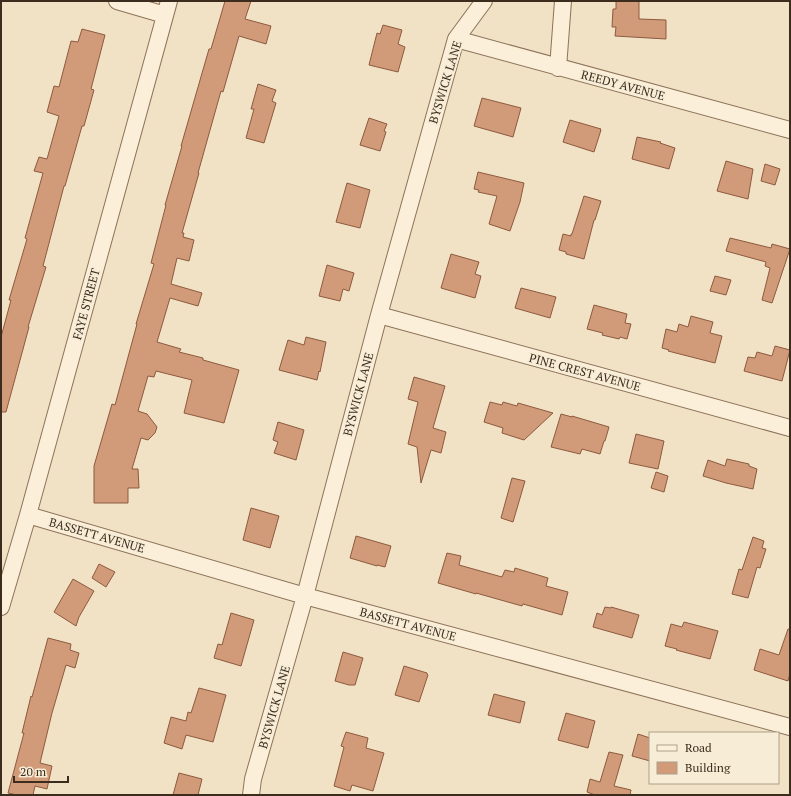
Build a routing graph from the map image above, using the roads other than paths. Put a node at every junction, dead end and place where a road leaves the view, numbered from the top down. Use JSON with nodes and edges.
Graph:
{"nodes":[{"id":1,"x":117,"y":1,"type":"edge"},
{"id":2,"x":484,"y":1,"type":"edge"},
{"id":3,"x":563,"y":1,"type":"edge"},
{"id":4,"x":167,"y":8,"type":"edge"},
{"id":5,"x":456,"y":39,"type":"junction"},
{"id":6,"x":558,"y":68,"type":"junction"},
{"id":7,"x":790,"y":130,"type":"edge"},
{"id":8,"x":379,"y":315,"type":"junction"},
{"id":9,"x":790,"y":428,"type":"edge"},
{"id":10,"x":28,"y":515,"type":"junction"},
{"id":11,"x":305,"y":596,"type":"junction"},
{"id":12,"x":1,"y":607,"type":"edge"},
{"id":13,"x":790,"y":727,"type":"edge"},
{"id":14,"x":251,"y":795,"type":"edge"}],
"edges":[{"from":1,"to":4,"type":"street"},
{"from":2,"to":5,"type":"street","name":"BYSWICK LANE"},
{"from":3,"to":6,"type":"street"},
{"from":4,"to":10,"type":"street","name":"FAYE STREET"},
{"from":5,"to":6,"type":"street","name":"REEDY AVENUE"},
{"from":5,"to":8,"type":"street","name":"BYSWICK LANE"},
{"from":6,"to":7,"type":"street","name":"REEDY AVENUE"},
{"from":8,"to":9,"type":"street","name":"PINE CREST AVENUE"},
{"from":8,"to":11,"type":"street","name":"BYSWICK LANE"},
{"from":10,"to":11,"type":"street","name":"BASSETT AVENUE"},
{"from":10,"to":12,"type":"street","name":"FAYE STREET"},
{"from":11,"to":13,"type":"street","name":"BASSETT AVENUE"},
{"from":11,"to":14,"type":"street","name":"BYSWICK LANE"}]}
